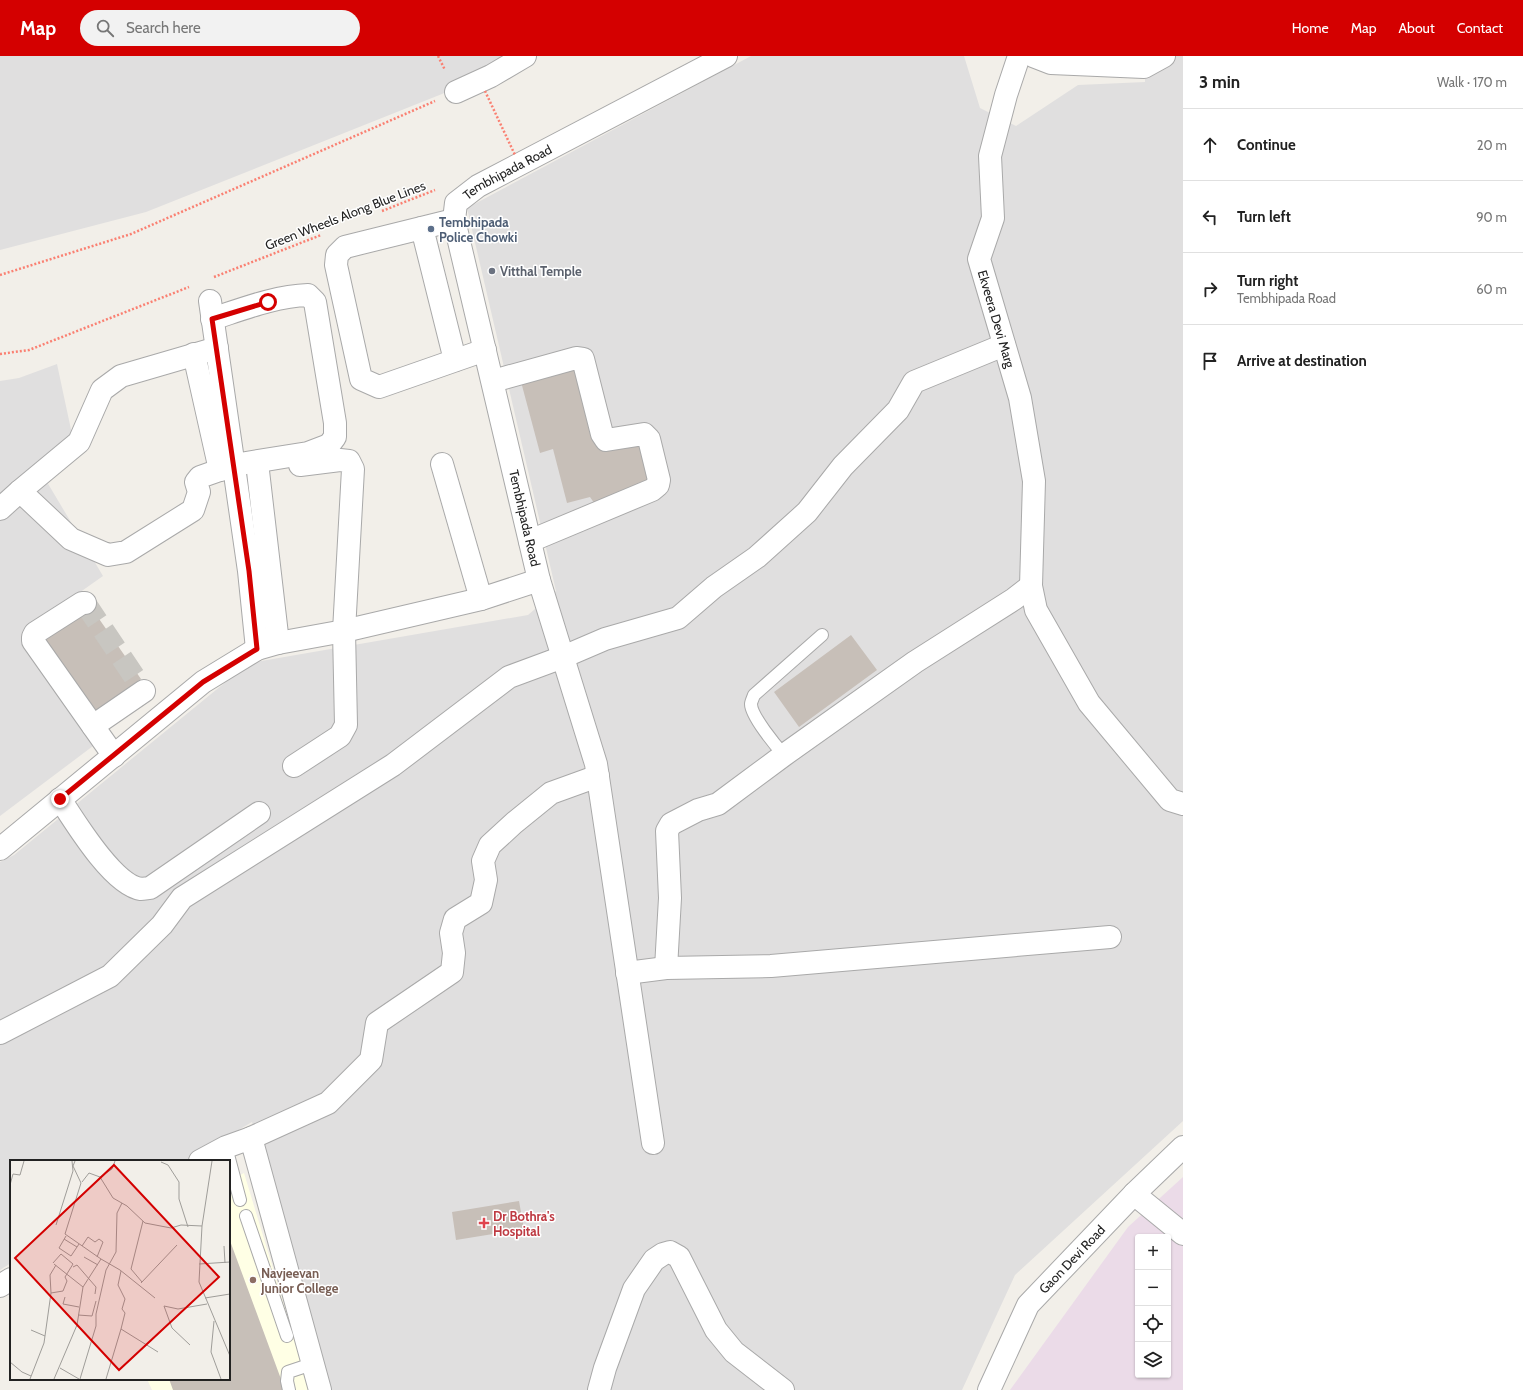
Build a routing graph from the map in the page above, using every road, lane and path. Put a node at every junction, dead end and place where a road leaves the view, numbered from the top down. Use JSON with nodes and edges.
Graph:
{"nodes":[{"id":1,"x":445,"y":56,"type":"edge"},
{"id":2,"x":525,"y":56,"type":"edge"},
{"id":3,"x":726,"y":56,"type":"edge"},
{"id":4,"x":1019,"y":56,"type":"edge"},
{"id":5,"x":1033,"y":56,"type":"edge"},
{"id":6,"x":1164,"y":56,"type":"edge"},
{"id":7,"x":440,"y":59,"type":"dead end"},
{"id":8,"x":485,"y":91,"type":"dead end"},
{"id":9,"x":456,"y":92,"type":"joint"},
{"id":10,"x":514,"y":149,"type":"dead end"},
{"id":11,"x":507,"y":153,"type":"dead end"},
{"id":12,"x":515,"y":155,"type":"dead end"},
{"id":13,"x":436,"y":190,"type":"dead end"},
{"id":14,"x":382,"y":211,"type":"dead end"},
{"id":15,"x":454,"y":220,"type":"junction"},
{"id":16,"x":422,"y":228,"type":"junction"},
{"id":17,"x":323,"y":234,"type":"dead end"},
{"id":18,"x":0,"y":275,"type":"edge"},
{"id":19,"x":213,"y":278,"type":"dead end"},
{"id":20,"x":191,"y":286,"type":"dead end"},
{"id":21,"x":1004,"y":345,"type":"junction"},
{"id":22,"x":217,"y":348,"type":"junction"},
{"id":23,"x":485,"y":350,"type":"junction"},
{"id":24,"x":0,"y":354,"type":"edge"},
{"id":25,"x":194,"y":354,"type":"junction"},
{"id":26,"x":455,"y":360,"type":"junction"},
{"id":27,"x":493,"y":381,"type":"junction"},
{"id":28,"x":442,"y":464,"type":"dead end"},
{"id":29,"x":230,"y":470,"type":"junction"},
{"id":30,"x":258,"y":471,"type":"junction"},
{"id":31,"x":20,"y":491,"type":"junction"},
{"id":32,"x":0,"y":510,"type":"edge"},
{"id":33,"x":530,"y":540,"type":"junction"},
{"id":34,"x":538,"y":580,"type":"junction"},
{"id":35,"x":1031,"y":586,"type":"junction"},
{"id":36,"x":481,"y":599,"type":"junction"},
{"id":37,"x":85,"y":603,"type":"dead end"},
{"id":38,"x":347,"y":631,"type":"junction"},
{"id":39,"x":822,"y":635,"type":"dead end"},
{"id":40,"x":278,"y":643,"type":"junction"},
{"id":41,"x":257,"y":649,"type":"junction"},
{"id":42,"x":563,"y":657,"type":"junction"},
{"id":43,"x":164,"y":715,"type":"junction"},
{"id":44,"x":93,"y":726,"type":"junction"},
{"id":45,"x":784,"y":755,"type":"junction"},
{"id":46,"x":114,"y":756,"type":"junction"},
{"id":47,"x":300,"y":769,"type":"dead end"},
{"id":48,"x":598,"y":776,"type":"junction"},
{"id":49,"x":60,"y":799,"type":"junction"},
{"id":50,"x":1183,"y":804,"type":"edge"},
{"id":51,"x":259,"y":813,"type":"dead end"},
{"id":52,"x":0,"y":849,"type":"edge"},
{"id":53,"x":1110,"y":937,"type":"dead end"},
{"id":54,"x":666,"y":968,"type":"junction"},
{"id":55,"x":627,"y":973,"type":"junction"},
{"id":56,"x":0,"y":1033,"type":"edge"},
{"id":57,"x":251,"y":1138,"type":"junction"},
{"id":58,"x":653,"y":1143,"type":"dead end"},
{"id":59,"x":226,"y":1147,"type":"junction"},
{"id":60,"x":1183,"y":1148,"type":"edge"},
{"id":61,"x":202,"y":1160,"type":"edge"},
{"id":62,"x":228,"y":1160,"type":"edge"},
{"id":63,"x":230,"y":1174,"type":"edge"},
{"id":64,"x":232,"y":1187,"type":"edge"},
{"id":65,"x":1134,"y":1194,"type":"junction"},
{"id":66,"x":240,"y":1200,"type":"dead end"},
{"id":67,"x":246,"y":1216,"type":"dead end"},
{"id":68,"x":1183,"y":1234,"type":"edge"},
{"id":69,"x":10,"y":1280,"type":"edge"},
{"id":70,"x":0,"y":1286,"type":"edge"},
{"id":71,"x":287,"y":1336,"type":"dead end"},
{"id":72,"x":312,"y":1364,"type":"junction"},
{"id":73,"x":289,"y":1390,"type":"edge"},
{"id":74,"x":320,"y":1390,"type":"edge"},
{"id":75,"x":599,"y":1390,"type":"edge"},
{"id":76,"x":783,"y":1390,"type":"edge"},
{"id":77,"x":989,"y":1390,"type":"edge"}],
"edges":[{"from":1,"to":7,"type":"path"},
{"from":2,"to":9,"type":"street"},
{"from":3,"to":15,"type":"street","name":"Tembhipada Road"},
{"from":4,"to":21,"type":"street","name":"Ekveera Devi Marg"},
{"from":5,"to":6,"type":"street"},
{"from":8,"to":12,"type":"path","bridge":true},
{"from":9,"to":18,"type":"path"},
{"from":10,"to":11,"type":"path"},
{"from":13,"to":14,"type":"path","name":"Green Wheels Along Blue Lines"},
{"from":15,"to":16,"type":"street"},
{"from":15,"to":23,"type":"street","name":"Tembhipada Road"},
{"from":16,"to":26,"type":"street"},
{"from":16,"to":26,"type":"street"},
{"from":17,"to":19,"type":"path","name":"Green Wheels Along Blue Lines"},
{"from":20,"to":24,"type":"path"},
{"from":21,"to":35,"type":"street","name":"Ekveera Devi Marg"},
{"from":21,"to":42,"type":"street"},
{"from":22,"to":25,"type":"street"},
{"from":22,"to":29,"type":"street"},
{"from":22,"to":29,"type":"street"},
{"from":23,"to":26,"type":"street"},
{"from":23,"to":27,"type":"street","name":"Tembhipada Road"},
{"from":25,"to":29,"type":"street"},
{"from":25,"to":31,"type":"street"},
{"from":27,"to":33,"type":"street","name":"Tembhipada Road"},
{"from":27,"to":33,"type":"street"},
{"from":28,"to":36,"type":"street"},
{"from":29,"to":30,"type":"street"},
{"from":29,"to":31,"type":"street"},
{"from":29,"to":41,"type":"street"},
{"from":30,"to":38,"type":"street"},
{"from":30,"to":40,"type":"street"},
{"from":31,"to":32,"type":"street"},
{"from":33,"to":34,"type":"street","name":"Tembhipada Road"},
{"from":34,"to":36,"type":"street","name":"Tembhipada Road"},
{"from":34,"to":42,"type":"street"},
{"from":35,"to":45,"type":"street"},
{"from":35,"to":50,"type":"street","name":"Ekveera Devi Marg"},
{"from":36,"to":38,"type":"street","name":"Tembhipada Road"},
{"from":37,"to":44,"type":"street"},
{"from":38,"to":40,"type":"street","name":"Tembhipada Road"},
{"from":38,"to":47,"type":"street"},
{"from":39,"to":45,"type":"lane"},
{"from":40,"to":41,"type":"street","name":"Tembhipada Road"},
{"from":41,"to":43,"type":"street","name":"Tembhipada Road"},
{"from":42,"to":48,"type":"street"},
{"from":42,"to":56,"type":"street"},
{"from":43,"to":44,"type":"street"},
{"from":43,"to":46,"type":"street","name":"Tembhipada Road"},
{"from":44,"to":46,"type":"street"},
{"from":45,"to":54,"type":"street"},
{"from":46,"to":49,"type":"street","name":"Tembhipada Road"},
{"from":48,"to":55,"type":"street"},
{"from":48,"to":57,"type":"street"},
{"from":49,"to":51,"type":"street"},
{"from":49,"to":52,"type":"street","name":"Tembhipada Road"},
{"from":53,"to":54,"type":"street"},
{"from":54,"to":55,"type":"street"},
{"from":55,"to":58,"type":"street"},
{"from":57,"to":59,"type":"street"},
{"from":57,"to":72,"type":"street"},
{"from":59,"to":61,"type":"street"},
{"from":59,"to":62,"type":"lane"},
{"from":60,"to":65,"type":"street","name":"Gaon Devi Road"},
{"from":63,"to":64,"type":"lane"},
{"from":64,"to":66,"type":"lane"},
{"from":65,"to":68,"type":"street"},
{"from":65,"to":77,"type":"street","name":"Gaon Devi Road"},
{"from":67,"to":71,"type":"lane"},
{"from":69,"to":70,"type":"street"},
{"from":72,"to":73,"type":"lane"},
{"from":72,"to":74,"type":"street"},
{"from":75,"to":76,"type":"street"}]}
